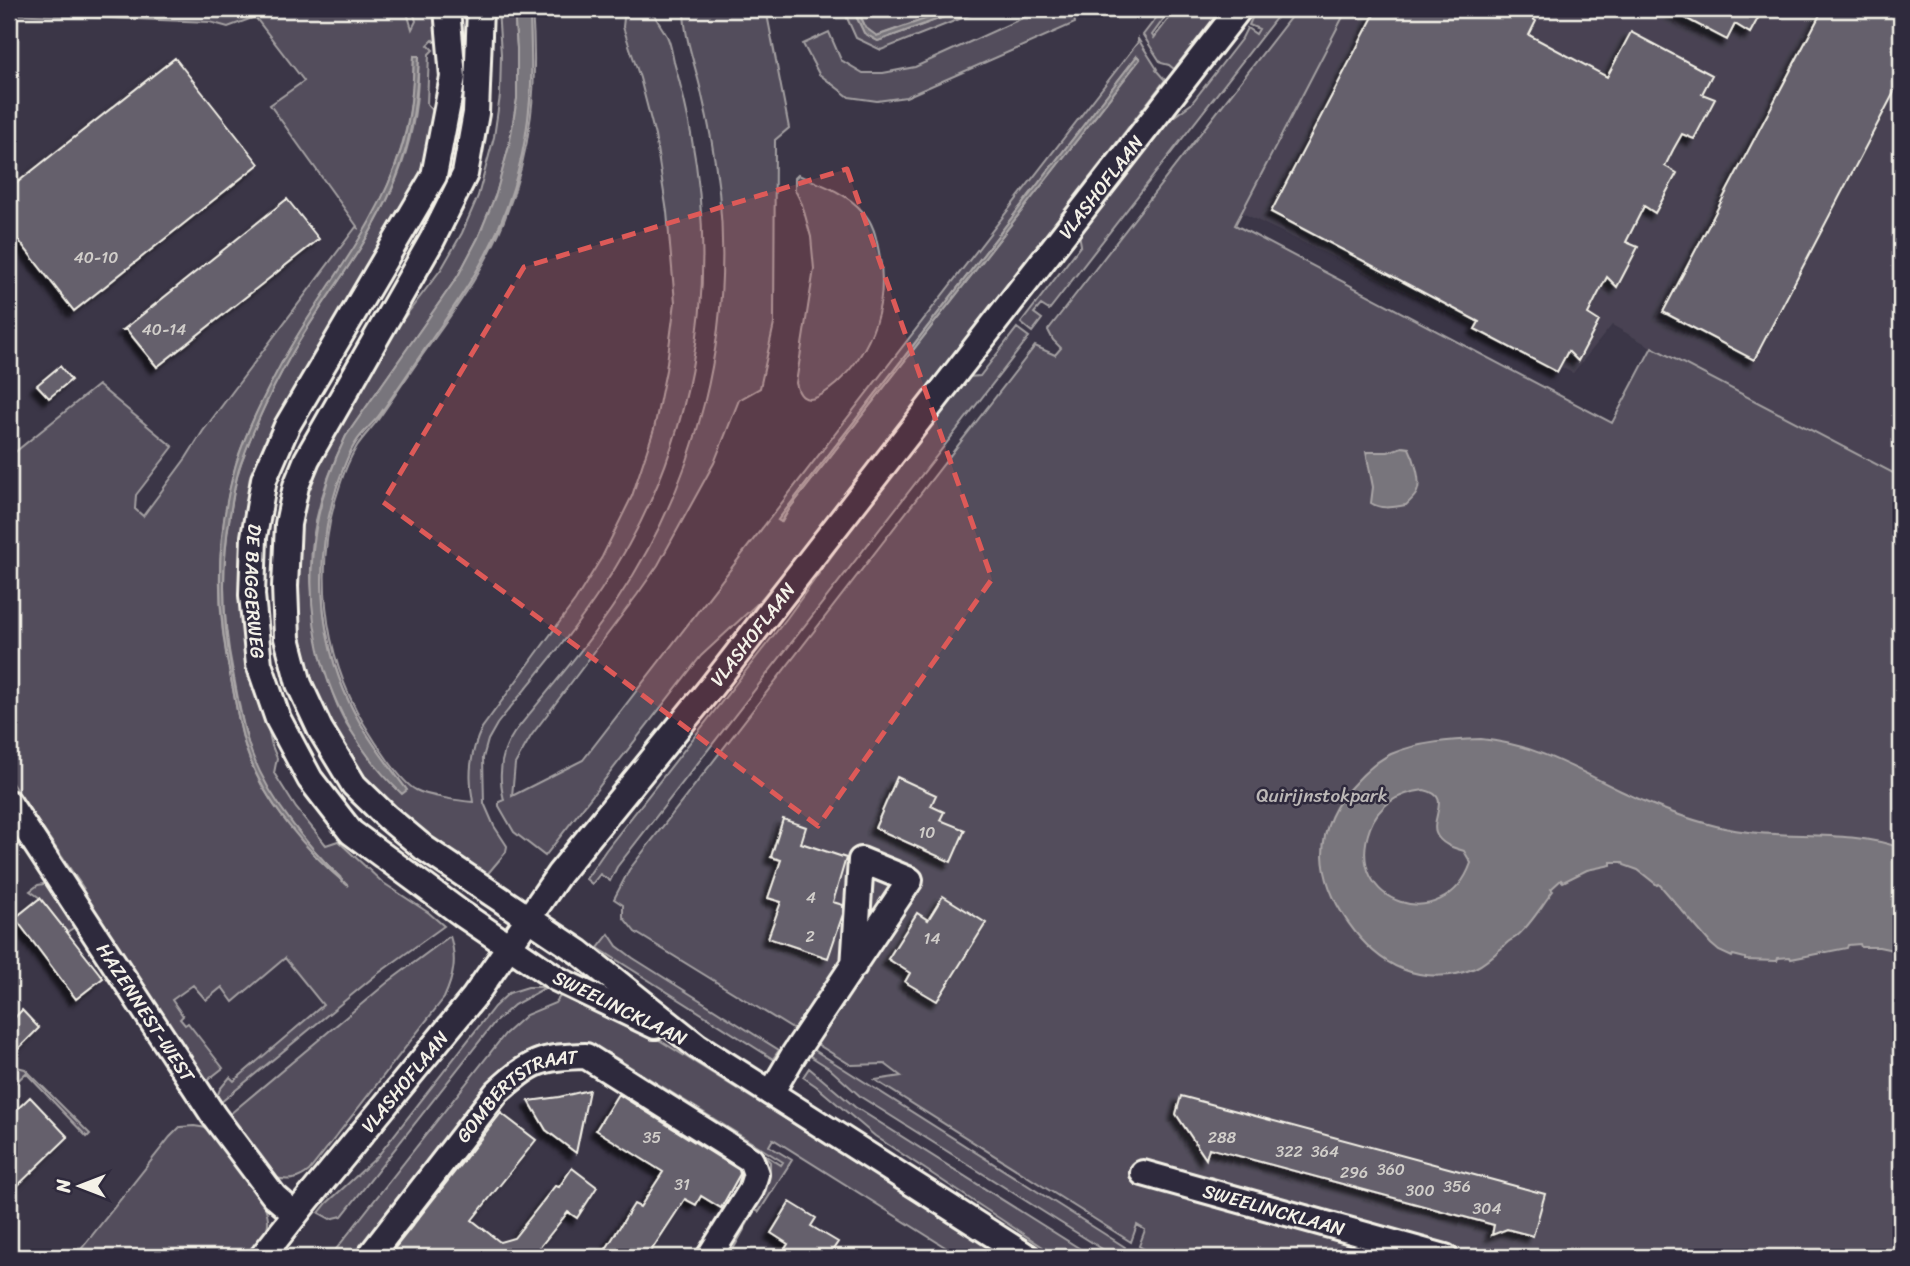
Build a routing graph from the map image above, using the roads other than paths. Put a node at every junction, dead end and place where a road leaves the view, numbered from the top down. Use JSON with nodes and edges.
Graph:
{"nodes":[{"id":1,"x":447,"y":9,"type":"edge"},
{"id":2,"x":480,"y":9,"type":"edge"},
{"id":3,"x":1239,"y":9,"type":"edge"},
{"id":4,"x":9,"y":803,"type":"edge"},
{"id":5,"x":529,"y":918,"type":"junction"},
{"id":6,"x":509,"y":946,"type":"junction"},
{"id":7,"x":854,"y":966,"type":"dead end"},
{"id":8,"x":697,"y":1046,"type":"junction"},
{"id":9,"x":771,"y":1093,"type":"junction"},
{"id":10,"x":1143,"y":1173,"type":"dead end"},
{"id":11,"x":295,"y":1214,"type":"junction"},
{"id":12,"x":262,"y":1257,"type":"edge"},
{"id":13,"x":369,"y":1257,"type":"edge"},
{"id":14,"x":709,"y":1257,"type":"edge"},
{"id":15,"x":1028,"y":1257,"type":"edge"},
{"id":16,"x":1445,"y":1257,"type":"edge"}],
"edges":[{"from":1,"to":6,"type":"street","name":"DE BAGGERWEG"},
{"from":2,"to":5,"type":"street","name":"DE BAGGERWEG"},
{"from":3,"to":5,"type":"street","name":"VLASHOFLAAN"},
{"from":4,"to":11,"type":"street","name":"HAZENNEST-WEST"},
{"from":5,"to":6,"type":"street","name":"VLASHOFLAAN"},
{"from":5,"to":8,"type":"street","name":"SWEELINCKLAAN"},
{"from":6,"to":8,"type":"street","name":"SWEELINCKLAAN"},
{"from":6,"to":11,"type":"street","name":"VLASHOFLAAN"},
{"from":7,"to":9,"type":"street"},
{"from":8,"to":9,"type":"street","name":"SWEELINCKLAAN"},
{"from":9,"to":15,"type":"street","name":"SWEELINCKLAAN"},
{"from":10,"to":16,"type":"street","name":"SWEELINCKLAAN"},
{"from":11,"to":12,"type":"street","name":"VLASHOFLAAN"},
{"from":13,"to":14,"type":"street","name":"GOMBERTSTRAAT"}]}
